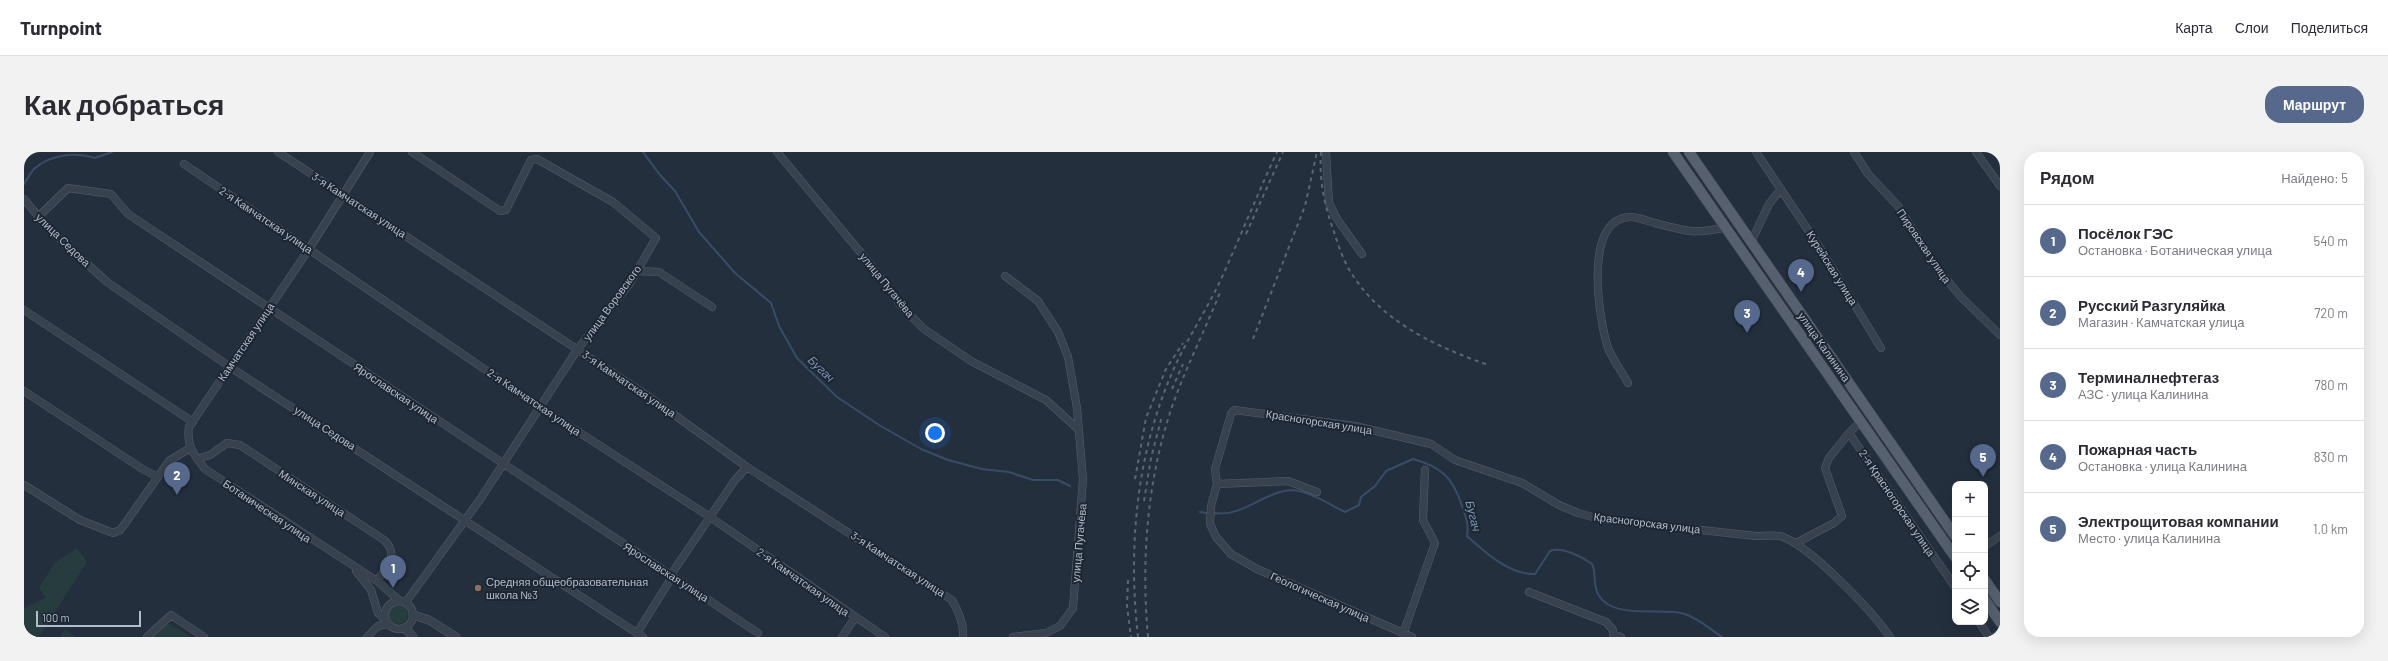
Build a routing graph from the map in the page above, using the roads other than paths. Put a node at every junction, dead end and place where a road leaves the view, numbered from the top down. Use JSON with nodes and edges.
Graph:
{"nodes":[{"id":1,"x":278,"y":152,"type":"edge"},
{"id":2,"x":370,"y":152,"type":"edge"},
{"id":3,"x":412,"y":152,"type":"edge"},
{"id":4,"x":776,"y":152,"type":"edge"},
{"id":5,"x":1326,"y":152,"type":"edge"},
{"id":6,"x":1673,"y":152,"type":"edge"},
{"id":7,"x":1689,"y":152,"type":"edge"},
{"id":8,"x":1756,"y":152,"type":"edge"},
{"id":9,"x":1854,"y":152,"type":"edge"},
{"id":10,"x":1976,"y":152,"type":"edge"},
{"id":11,"x":184,"y":164,"type":"dead end"},
{"id":12,"x":2000,"y":186,"type":"edge"},
{"id":13,"x":1781,"y":189,"type":"junction"},
{"id":14,"x":343,"y":194,"type":"junction"},
{"id":15,"x":24,"y":200,"type":"edge"},
{"id":16,"x":38,"y":217,"type":"junction"},
{"id":17,"x":1726,"y":227,"type":"junction"},
{"id":18,"x":1751,"y":242,"type":"junction"},
{"id":19,"x":309,"y":250,"type":"junction"},
{"id":20,"x":1362,"y":254,"type":"dead end"},
{"id":21,"x":636,"y":271,"type":"junction"},
{"id":22,"x":1006,"y":276,"type":"dead end"},
{"id":23,"x":712,"y":307,"type":"dead end"},
{"id":24,"x":269,"y":308,"type":"junction"},
{"id":25,"x":24,"y":310,"type":"edge"},
{"id":26,"x":1803,"y":317,"type":"junction"},
{"id":27,"x":1793,"y":324,"type":"junction"},
{"id":28,"x":2000,"y":335,"type":"edge"},
{"id":29,"x":1881,"y":348,"type":"dead end"},
{"id":30,"x":577,"y":350,"type":"junction"},
{"id":31,"x":1829,"y":354,"type":"junction"},
{"id":32,"x":1819,"y":360,"type":"junction"},
{"id":33,"x":230,"y":367,"type":"junction"},
{"id":34,"x":1628,"y":383,"type":"dead end"},
{"id":35,"x":24,"y":391,"type":"edge"},
{"id":36,"x":540,"y":407,"type":"junction"},
{"id":37,"x":1861,"y":421,"type":"junction"},
{"id":38,"x":193,"y":422,"type":"junction"},
{"id":39,"x":1079,"y":430,"type":"junction"},
{"id":40,"x":1849,"y":433,"type":"junction"},
{"id":41,"x":190,"y":448,"type":"junction"},
{"id":42,"x":197,"y":460,"type":"junction"},
{"id":43,"x":503,"y":464,"type":"junction"},
{"id":44,"x":747,"y":466,"type":"junction"},
{"id":45,"x":1425,"y":470,"type":"dead end"},
{"id":46,"x":158,"y":476,"type":"junction"},
{"id":47,"x":1217,"y":484,"type":"junction"},
{"id":48,"x":24,"y":485,"type":"edge"},
{"id":49,"x":1317,"y":492,"type":"dead end"},
{"id":50,"x":710,"y":517,"type":"junction"},
{"id":51,"x":465,"y":520,"type":"junction"},
{"id":52,"x":1952,"y":532,"type":"edge"},
{"id":53,"x":2000,"y":536,"type":"edge"},
{"id":54,"x":1796,"y":543,"type":"junction"},
{"id":55,"x":1988,"y":544,"type":"edge"},
{"id":56,"x":1952,"y":553,"type":"edge"},
{"id":57,"x":1231,"y":554,"type":"joint"},
{"id":58,"x":352,"y":566,"type":"junction"},
{"id":59,"x":672,"y":577,"type":"junction"},
{"id":60,"x":376,"y":582,"type":"junction"},
{"id":61,"x":1952,"y":583,"type":"edge"},
{"id":62,"x":1988,"y":584,"type":"edge"},
{"id":63,"x":1529,"y":592,"type":"dead end"},
{"id":64,"x":403,"y":601,"type":"junction"},
{"id":65,"x":2000,"y":602,"type":"edge"},
{"id":66,"x":1988,"y":604,"type":"edge"},
{"id":67,"x":414,"y":615,"type":"junction"},
{"id":68,"x":855,"y":618,"type":"junction"},
{"id":69,"x":387,"y":622,"type":"junction"},
{"id":70,"x":2000,"y":622,"type":"edge"},
{"id":71,"x":1981,"y":625,"type":"edge"},
{"id":72,"x":405,"y":628,"type":"junction"},
{"id":73,"x":758,"y":633,"type":"dead end"},
{"id":74,"x":2000,"y":633,"type":"edge"},
{"id":75,"x":1403,"y":634,"type":"junction"},
{"id":76,"x":640,"y":635,"type":"edge"},
{"id":77,"x":1612,"y":636,"type":"edge"},
{"id":78,"x":147,"y":637,"type":"edge"},
{"id":79,"x":204,"y":637,"type":"edge"},
{"id":80,"x":366,"y":637,"type":"edge"},
{"id":81,"x":413,"y":637,"type":"edge"},
{"id":82,"x":456,"y":637,"type":"edge"},
{"id":83,"x":842,"y":637,"type":"edge"},
{"id":84,"x":885,"y":637,"type":"edge"},
{"id":85,"x":963,"y":637,"type":"edge"},
{"id":86,"x":1013,"y":637,"type":"edge"},
{"id":87,"x":1412,"y":637,"type":"edge"},
{"id":88,"x":1621,"y":637,"type":"edge"},
{"id":89,"x":1890,"y":637,"type":"edge"},
{"id":90,"x":1989,"y":637,"type":"edge"},
{"id":91,"x":1994,"y":637,"type":"edge"}],
"edges":[{"from":1,"to":14,"type":"street","name":"3-я Камчатская улица"},
{"from":2,"to":14,"type":"street","name":"Камчатская улица"},
{"from":3,"to":21,"type":"street","name":"улица Воровского"},
{"from":4,"to":39,"type":"street","name":"улица Пугачёва"},
{"from":5,"to":20,"type":"street"},
{"from":6,"to":17,"type":"main road","name":"улица Калинина"},
{"from":7,"to":18,"type":"main road","name":"улица Калинина"},
{"from":8,"to":13,"type":"street","name":"Курейская улица"},
{"from":9,"to":28,"type":"street","name":"Пировская улица"},
{"from":10,"to":12,"type":"street"},
{"from":11,"to":19,"type":"street","name":"2-я Камчатская улица"},
{"from":13,"to":18,"type":"street"},
{"from":13,"to":29,"type":"street","name":"Курейская улица"},
{"from":14,"to":19,"type":"street","name":"Камчатская улица"},
{"from":14,"to":30,"type":"street","name":"3-я Камчатская улица"},
{"from":15,"to":16,"type":"street","name":"улица Седова"},
{"from":16,"to":24,"type":"street","name":"Ярославская улица"},
{"from":16,"to":33,"type":"street","name":"улица Седова"},
{"from":17,"to":27,"type":"main road","name":"улица Калинина"},
{"from":17,"to":34,"type":"street"},
{"from":18,"to":26,"type":"main road","name":"улица Калинина"},
{"from":19,"to":24,"type":"street","name":"Камчатская улица"},
{"from":19,"to":36,"type":"street","name":"2-я Камчатская улица"},
{"from":21,"to":23,"type":"street"},
{"from":21,"to":30,"type":"street","name":"улица Воровского"},
{"from":22,"to":39,"type":"street","name":"улица Пугачёва"},
{"from":24,"to":33,"type":"street","name":"Камчатская улица"},
{"from":24,"to":43,"type":"street","name":"Ярославская улица"},
{"from":25,"to":38,"type":"street"},
{"from":26,"to":27,"type":"main road"},
{"from":26,"to":31,"type":"main road","name":"улица Калинина"},
{"from":27,"to":32,"type":"main road","name":"улица Калинина"},
{"from":30,"to":36,"type":"street","name":"улица Воровского"},
{"from":30,"to":44,"type":"street","name":"3-я Камчатская улица"},
{"from":31,"to":32,"type":"main road"},
{"from":31,"to":52,"type":"main road","name":"улица Калинина"},
{"from":32,"to":37,"type":"main road","name":"улица Калинина"},
{"from":33,"to":38,"type":"street","name":"Камчатская улица"},
{"from":33,"to":51,"type":"street","name":"улица Седова"},
{"from":35,"to":46,"type":"street"},
{"from":36,"to":43,"type":"street","name":"улица Воровского"},
{"from":36,"to":50,"type":"street","name":"2-я Камчатская улица"},
{"from":37,"to":40,"type":"street"},
{"from":37,"to":56,"type":"main road","name":"улица Калинина"},
{"from":38,"to":41,"type":"street","name":"Камчатская улица"},
{"from":39,"to":86,"type":"street","name":"улица Пугачёва"},
{"from":40,"to":54,"type":"street"},
{"from":40,"to":61,"type":"street","name":"2-я Красногорская улица"},
{"from":41,"to":42,"type":"street","name":"Ботаническая улица"},
{"from":41,"to":46,"type":"street"},
{"from":42,"to":58,"type":"street","name":"Ботаническая улица"},
{"from":42,"to":60,"type":"street","name":"Минская улица"},
{"from":43,"to":51,"type":"street","name":"улица Воровского"},
{"from":43,"to":59,"type":"street","name":"Ярославская улица"},
{"from":44,"to":50,"type":"street"},
{"from":44,"to":85,"type":"street","name":"3-я Камчатская улица"},
{"from":45,"to":75,"type":"street"},
{"from":46,"to":48,"type":"street"},
{"from":47,"to":49,"type":"street"},
{"from":47,"to":54,"type":"street","name":"Красногорская улица"},
{"from":47,"to":57,"type":"street","name":"Красногорская улица"},
{"from":50,"to":59,"type":"street"},
{"from":50,"to":68,"type":"street","name":"2-я Камчатская улица"},
{"from":51,"to":64,"type":"street","name":"улица Воровского"},
{"from":51,"to":76,"type":"street","name":"улица Седова"},
{"from":53,"to":55,"type":"street"},
{"from":54,"to":89,"type":"street","name":"Красногорская улица"},
{"from":57,"to":75,"type":"street","name":"Геологическая улица"},
{"from":58,"to":60,"type":"street","name":"Ботаническая улица"},
{"from":58,"to":69,"type":"street","name":"Ботаническая улица"},
{"from":59,"to":73,"type":"street","name":"Ярославская улица"},
{"from":59,"to":76,"type":"street"},
{"from":60,"to":64,"type":"street","name":"Ботаническая улица"},
{"from":62,"to":65,"type":"main road"},
{"from":63,"to":77,"type":"street"},
{"from":64,"to":67,"type":"street"},
{"from":64,"to":69,"type":"street"},
{"from":66,"to":70,"type":"main road"},
{"from":67,"to":72,"type":"street"},
{"from":67,"to":82,"type":"street"},
{"from":68,"to":83,"type":"street"},
{"from":68,"to":84,"type":"street","name":"2-я Камчатская улица"},
{"from":69,"to":72,"type":"street"},
{"from":69,"to":80,"type":"street"},
{"from":71,"to":90,"type":"street"},
{"from":72,"to":81,"type":"street"},
{"from":74,"to":91,"type":"street"},
{"from":75,"to":87,"type":"street","name":"Геологическая улица"},
{"from":77,"to":88,"type":"street"},
{"from":78,"to":79,"type":"street"}]}
